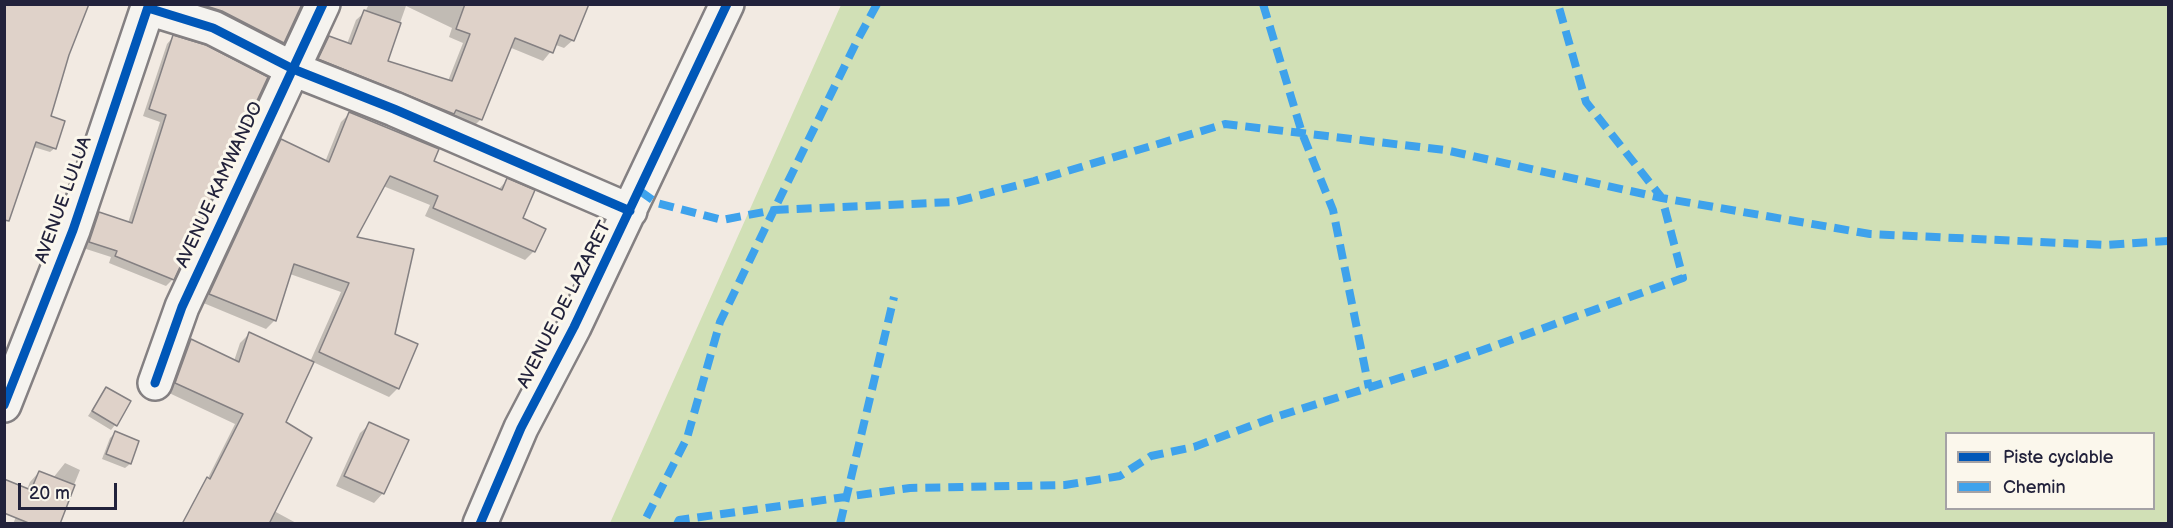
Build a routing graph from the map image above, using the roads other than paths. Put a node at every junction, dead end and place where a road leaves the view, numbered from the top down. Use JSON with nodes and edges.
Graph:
{"nodes":[{"id":1,"x":323,"y":4,"type":"edge"},
{"id":2,"x":727,"y":4,"type":"edge"},
{"id":3,"x":149,"y":6,"type":"edge"},
{"id":4,"x":293,"y":69,"type":"junction"},
{"id":5,"x":630,"y":211,"type":"junction"},
{"id":6,"x":154,"y":383,"type":"dead end"},
{"id":7,"x":4,"y":405,"type":"edge"},
{"id":8,"x":480,"y":524,"type":"edge"}],
"edges":[{"from":1,"to":4,"type":"street","name":"AVENUE KAMWANDO"},
{"from":2,"to":5,"type":"street","name":"AVENUE DE LAZARET"},
{"from":3,"to":4,"type":"street"},
{"from":3,"to":7,"type":"street","name":"AVENUE LULUA"},
{"from":4,"to":5,"type":"street"},
{"from":4,"to":6,"type":"street","name":"AVENUE KAMWANDO"},
{"from":5,"to":8,"type":"street","name":"AVENUE DE LAZARET"}]}
